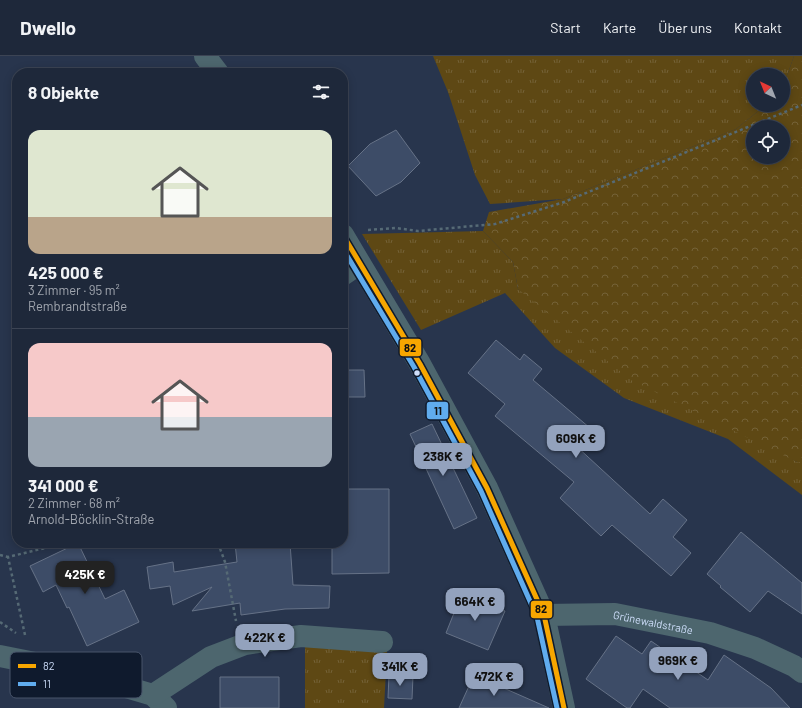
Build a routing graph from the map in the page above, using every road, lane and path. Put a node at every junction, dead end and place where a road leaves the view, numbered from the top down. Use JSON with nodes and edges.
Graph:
{"nodes":[{"id":1,"x":205,"y":56,"type":"edge"},
{"id":2,"x":214,"y":68,"type":"edge"},
{"id":3,"x":802,"y":105,"type":"edge"},
{"id":4,"x":348,"y":235,"type":"edge"},
{"id":5,"x":348,"y":243,"type":"edge"},
{"id":6,"x":362,"y":266,"type":"junction"},
{"id":7,"x":348,"y":276,"type":"edge"},
{"id":8,"x":45,"y":548,"type":"edge"},
{"id":9,"x":220,"y":548,"type":"edge"},
{"id":10,"x":0,"y":555,"type":"edge"},
{"id":11,"x":8,"y":556,"type":"junction"},
{"id":12,"x":544,"y":615,"type":"junction"},
{"id":13,"x":0,"y":622,"type":"edge"},
{"id":14,"x":382,"y":642,"type":"dead end"},
{"id":15,"x":240,"y":646,"type":"junction"},
{"id":16,"x":0,"y":656,"type":"edge"},
{"id":17,"x":10,"y":658,"type":"edge"},
{"id":18,"x":802,"y":672,"type":"edge"},
{"id":19,"x":142,"y":696,"type":"edge"},
{"id":20,"x":159,"y":702,"type":"edge"},
{"id":21,"x":564,"y":708,"type":"edge"}],
"edges":[{"from":1,"to":2,"type":"street"},
{"from":3,"to":4,"type":"path"},
{"from":5,"to":6,"type":"street"},
{"from":6,"to":7,"type":"lane"},
{"from":6,"to":12,"type":"street"},
{"from":8,"to":11,"type":"path"},
{"from":9,"to":15,"type":"path"},
{"from":10,"to":11,"type":"path"},
{"from":11,"to":13,"type":"path"},
{"from":12,"to":18,"type":"street","name":"Grünewaldstraße"},
{"from":12,"to":21,"type":"street"},
{"from":14,"to":15,"type":"street"},
{"from":15,"to":20,"type":"street"},
{"from":16,"to":17,"type":"street"},
{"from":19,"to":20,"type":"street"}]}
